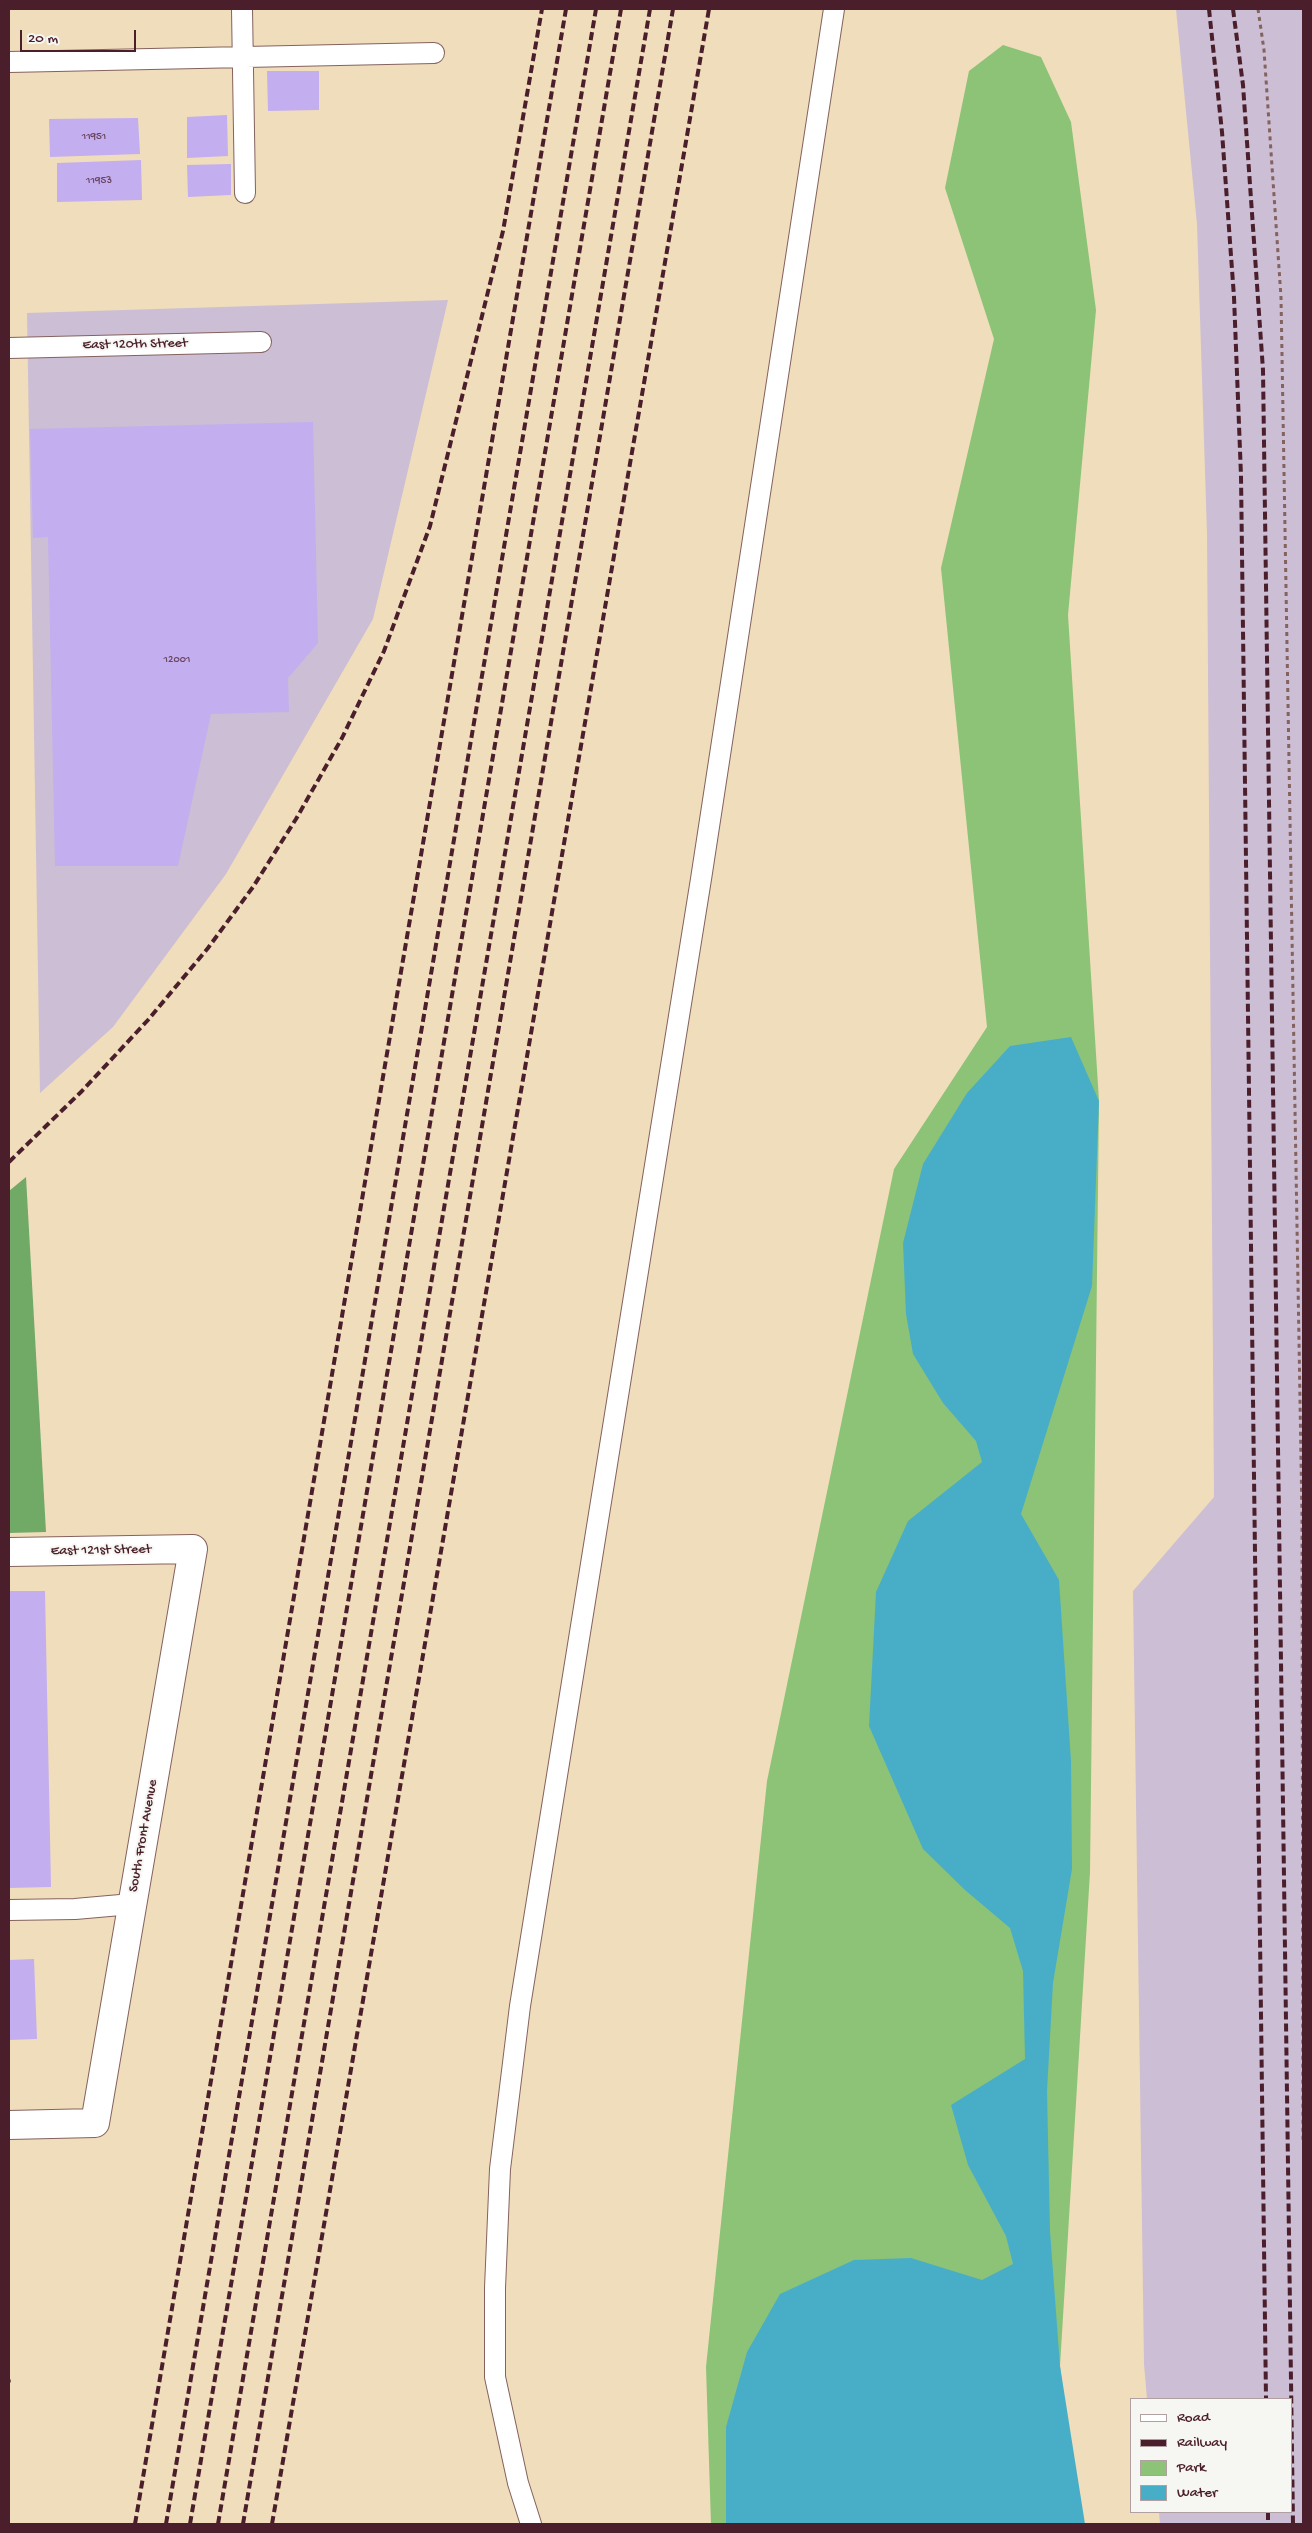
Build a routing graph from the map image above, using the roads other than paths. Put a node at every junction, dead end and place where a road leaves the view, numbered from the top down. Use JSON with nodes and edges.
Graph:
{"nodes":[{"id":1,"x":242,"y":9,"type":"edge"},
{"id":2,"x":834,"y":9,"type":"edge"},
{"id":3,"x":434,"y":53,"type":"dead end"},
{"id":4,"x":243,"y":58,"type":"junction"},
{"id":5,"x":9,"y":62,"type":"edge"},
{"id":6,"x":245,"y":193,"type":"dead end"},
{"id":7,"x":261,"y":342,"type":"dead end"},
{"id":8,"x":9,"y":348,"type":"edge"},
{"id":9,"x":193,"y":1549,"type":"joint"},
{"id":10,"x":9,"y":1552,"type":"edge"},
{"id":11,"x":132,"y":1904,"type":"junction"},
{"id":12,"x":9,"y":1910,"type":"edge"},
{"id":13,"x":9,"y":2125,"type":"edge"},
{"id":14,"x":531,"y":2524,"type":"edge"}],
"edges":[{"from":1,"to":4,"type":"lane"},
{"from":2,"to":14,"type":"lane"},
{"from":3,"to":4,"type":"lane"},
{"from":4,"to":5,"type":"lane"},
{"from":4,"to":6,"type":"lane"},
{"from":7,"to":8,"type":"lane","name":"East 120th Street"},
{"from":9,"to":10,"type":"street","name":"East 121st Street"},
{"from":9,"to":11,"type":"street","name":"South Front Avenue"},
{"from":11,"to":12,"type":"lane"},
{"from":11,"to":13,"type":"street","name":"South Front Avenue"}]}
